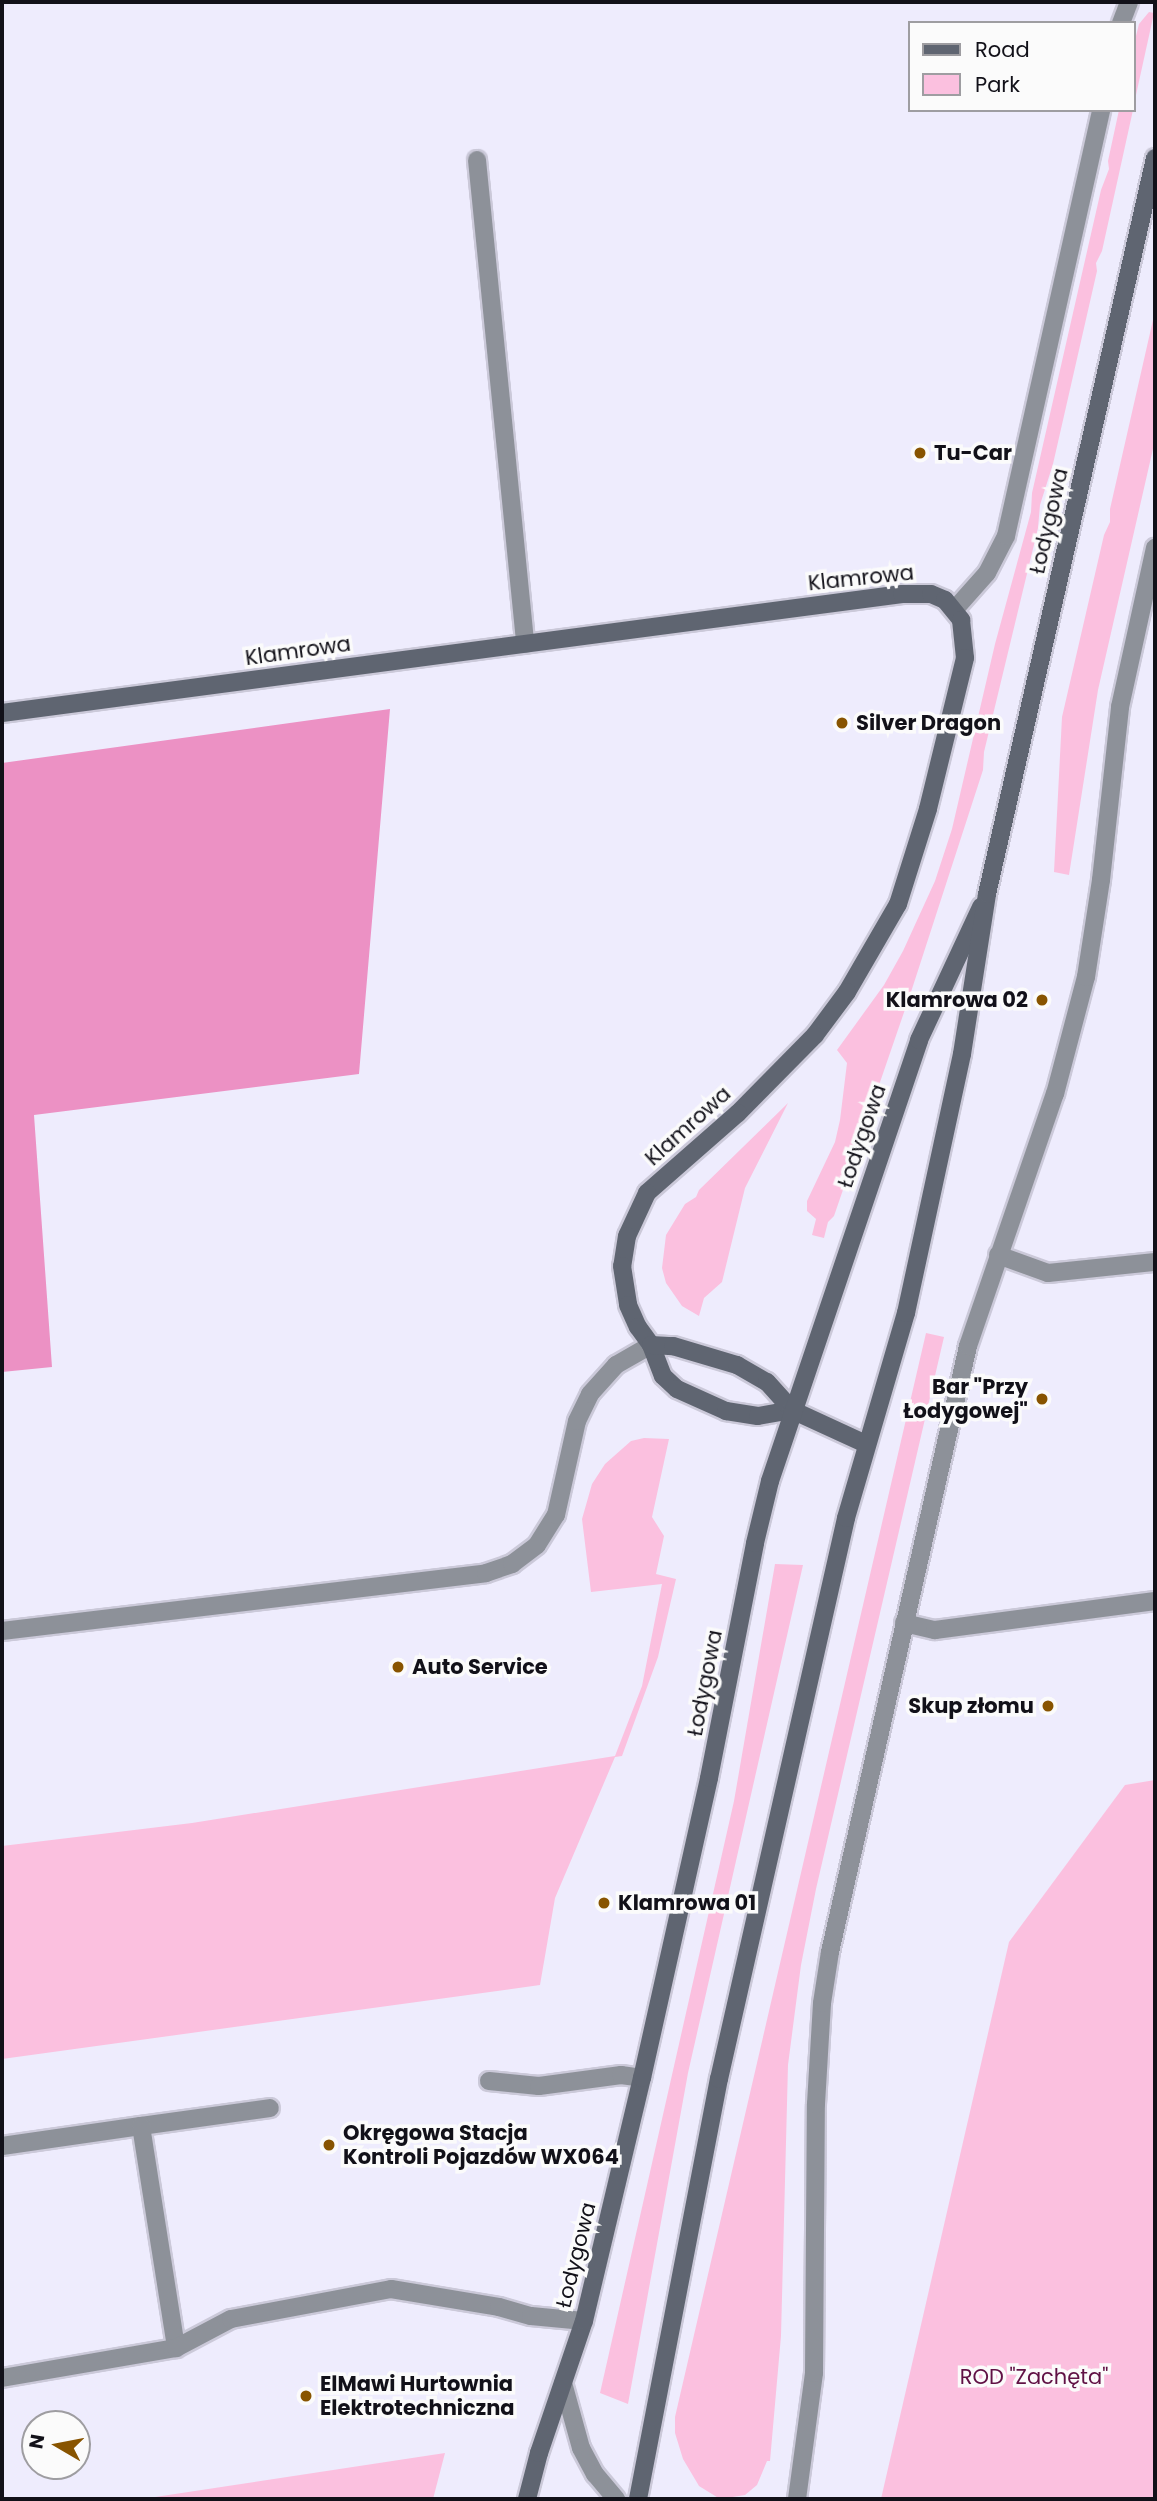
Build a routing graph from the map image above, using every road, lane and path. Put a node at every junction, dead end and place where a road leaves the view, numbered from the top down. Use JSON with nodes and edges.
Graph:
{"nodes":[{"id":1,"x":1129,"y":2,"type":"edge"},
{"id":2,"x":1122,"y":21,"type":"edge"},
{"id":3,"x":1101,"y":112,"type":"edge"},
{"id":4,"x":1155,"y":158,"type":"edge"},
{"id":5,"x":477,"y":160,"type":"dead end"},
{"id":6,"x":1155,"y":548,"type":"edge"},
{"id":7,"x":955,"y":608,"type":"junction"},
{"id":8,"x":525,"y":644,"type":"junction"},
{"id":9,"x":2,"y":713,"type":"edge"},
{"id":10,"x":987,"y":894,"type":"junction"},
{"id":11,"x":998,"y":1255,"type":"junction"},
{"id":12,"x":1155,"y":1262,"type":"edge"},
{"id":13,"x":651,"y":1345,"type":"junction"},
{"id":14,"x":792,"y":1410,"type":"junction"},
{"id":15,"x":866,"y":1444,"type":"junction"},
{"id":16,"x":1155,"y":1601,"type":"edge"},
{"id":17,"x":904,"y":1623,"type":"junction"},
{"id":18,"x":2,"y":1631,"type":"edge"},
{"id":19,"x":642,"y":2078,"type":"junction"},
{"id":20,"x":489,"y":2081,"type":"dead end"},
{"id":21,"x":270,"y":2108,"type":"dead end"},
{"id":22,"x":141,"y":2126,"type":"junction"},
{"id":23,"x":2,"y":2146,"type":"edge"},
{"id":24,"x":584,"y":2321,"type":"junction"},
{"id":25,"x":176,"y":2348,"type":"junction"},
{"id":26,"x":2,"y":2378,"type":"edge"},
{"id":27,"x":563,"y":2383,"type":"junction"},
{"id":28,"x":527,"y":2499,"type":"edge"},
{"id":29,"x":616,"y":2499,"type":"edge"},
{"id":30,"x":638,"y":2499,"type":"edge"},
{"id":31,"x":797,"y":2499,"type":"edge"}],
"edges":[{"from":1,"to":2,"type":"street"},
{"from":3,"to":7,"type":"street"},
{"from":4,"to":10,"type":"main road","name":"Łodygowa"},
{"from":5,"to":8,"type":"street"},
{"from":6,"to":11,"type":"street"},
{"from":7,"to":8,"type":"main road","name":"Klamrowa"},
{"from":7,"to":13,"type":"main road","name":"Klamrowa"},
{"from":8,"to":9,"type":"main road","name":"Klamrowa"},
{"from":10,"to":14,"type":"main road","name":"Łodygowa"},
{"from":10,"to":15,"type":"main road","name":"Łodygowa"},
{"from":11,"to":12,"type":"street"},
{"from":11,"to":17,"type":"street"},
{"from":13,"to":14,"type":"main road"},
{"from":13,"to":14,"type":"main road","name":"Klamrowa"},
{"from":13,"to":18,"type":"street"},
{"from":14,"to":15,"type":"main road"},
{"from":14,"to":19,"type":"main road","name":"Łodygowa"},
{"from":15,"to":30,"type":"main road","name":"Łodygowa"},
{"from":16,"to":17,"type":"street"},
{"from":17,"to":31,"type":"street"},
{"from":19,"to":20,"type":"street"},
{"from":19,"to":24,"type":"main road","name":"Łodygowa"},
{"from":21,"to":22,"type":"street"},
{"from":22,"to":23,"type":"street"},
{"from":22,"to":25,"type":"street"},
{"from":24,"to":25,"type":"street"},
{"from":24,"to":27,"type":"main road","name":"Łodygowa"},
{"from":25,"to":26,"type":"street"},
{"from":27,"to":28,"type":"main road","name":"Łodygowa"},
{"from":27,"to":29,"type":"street"}]}
